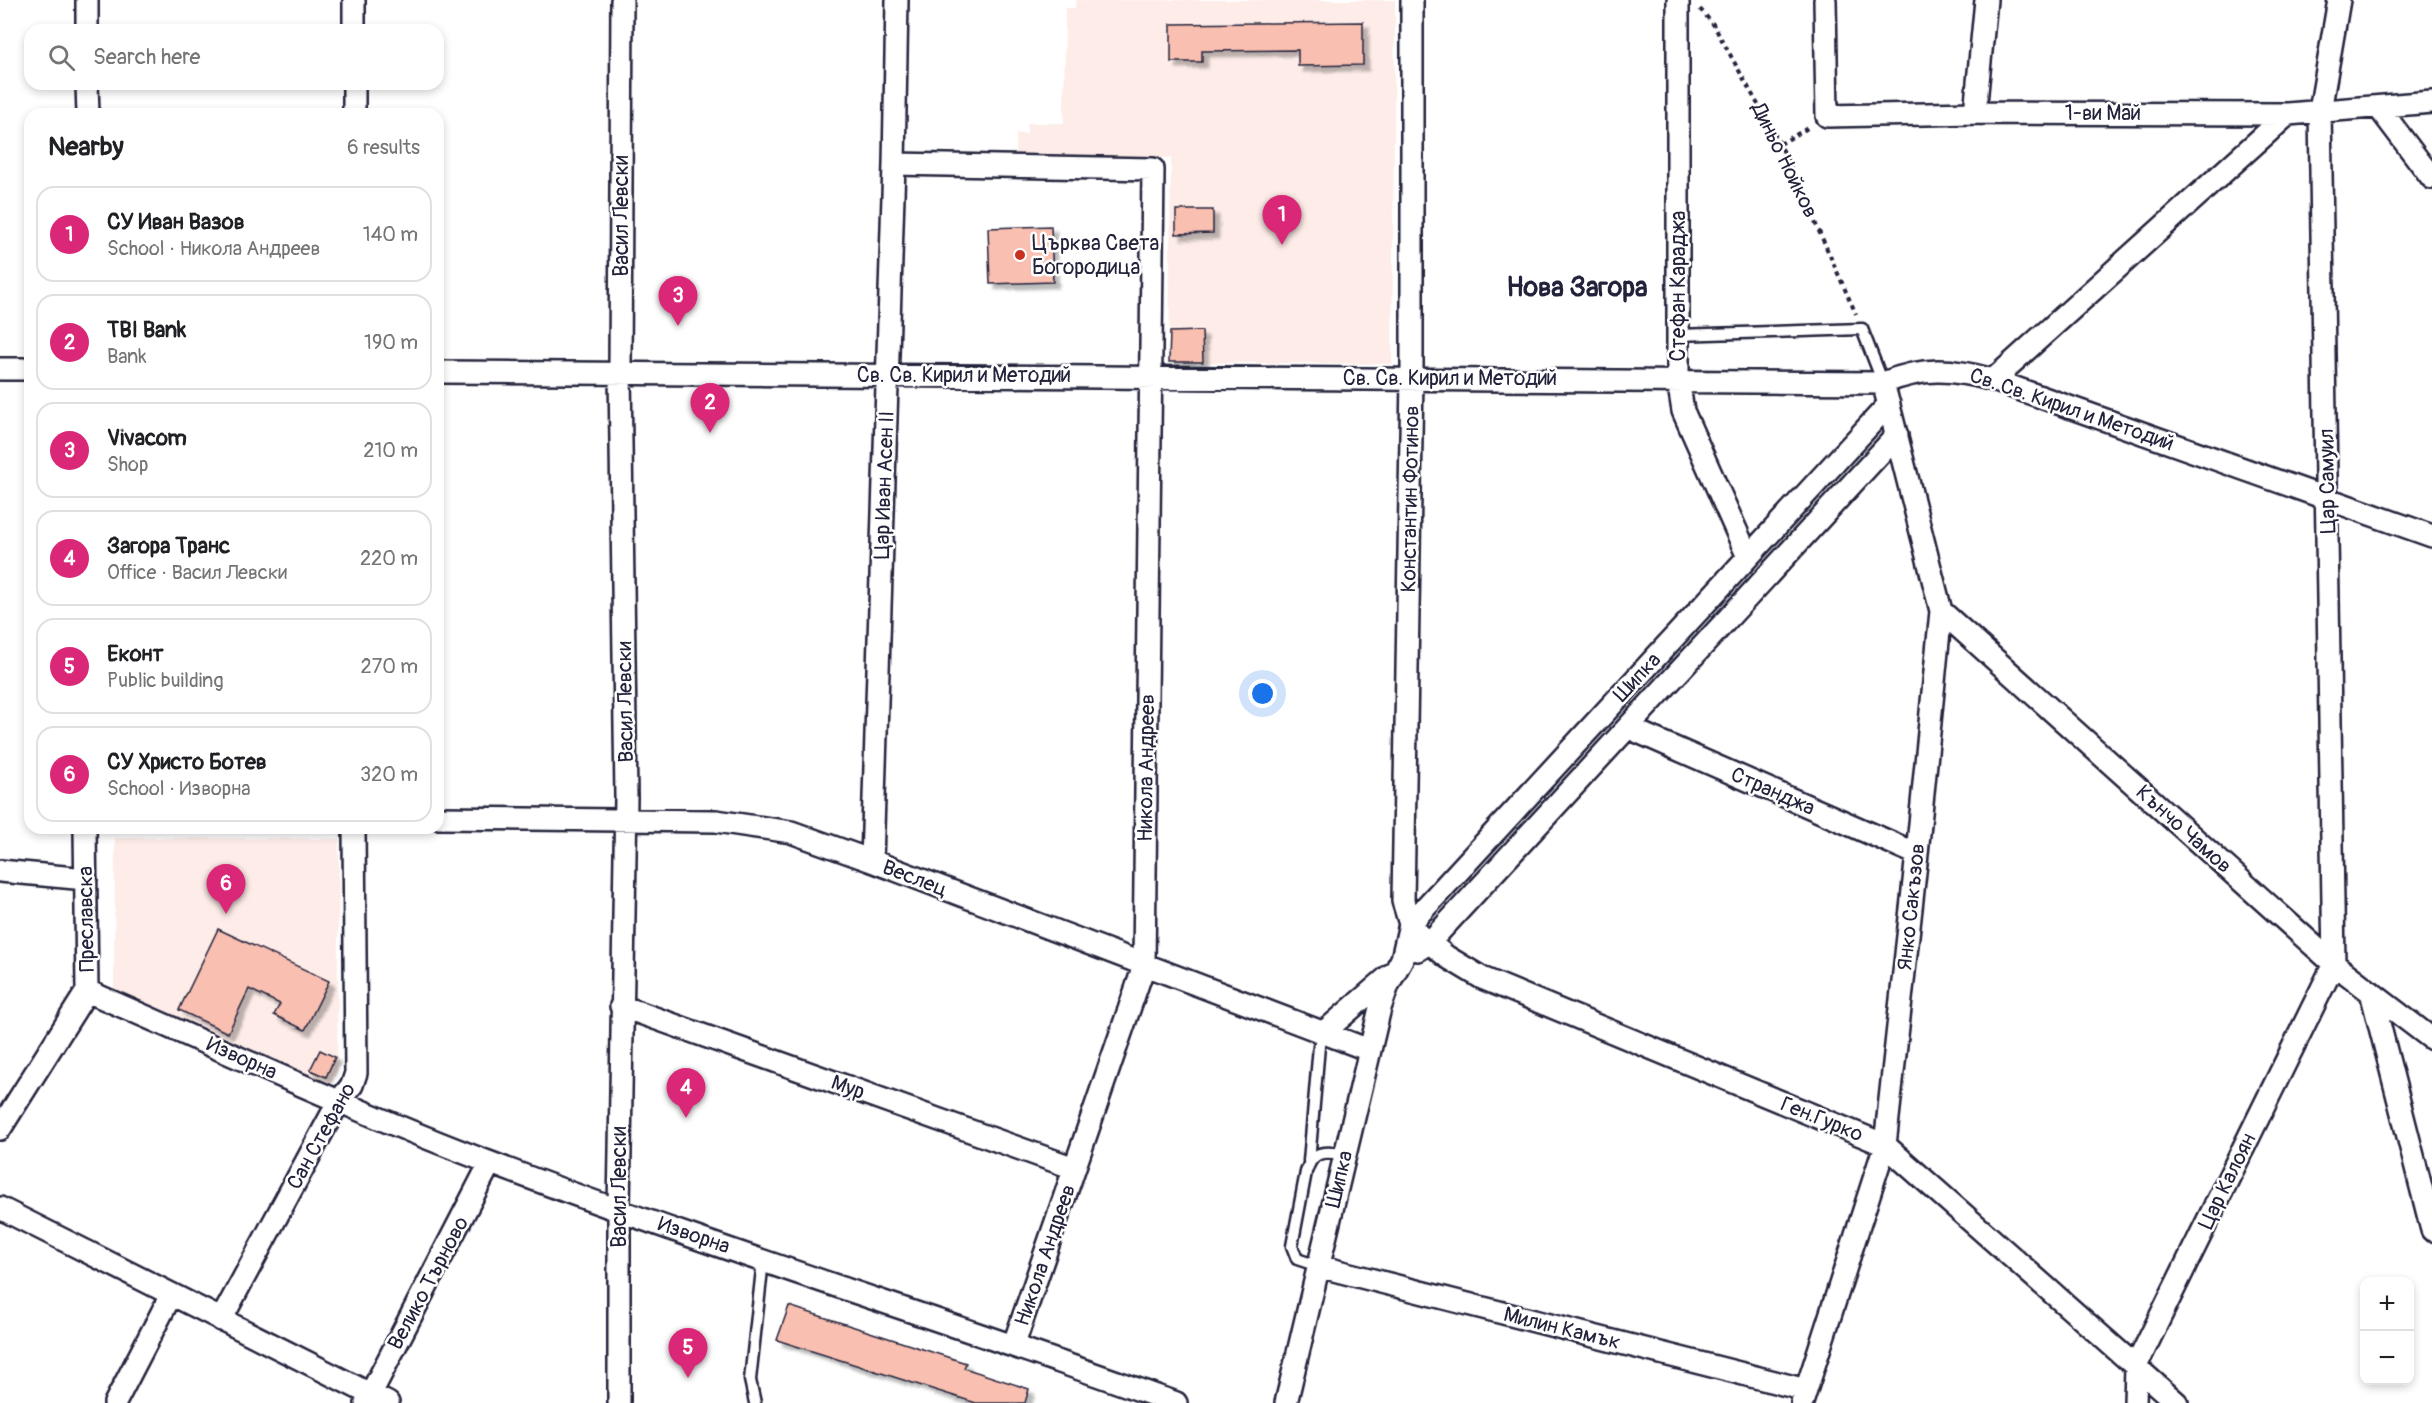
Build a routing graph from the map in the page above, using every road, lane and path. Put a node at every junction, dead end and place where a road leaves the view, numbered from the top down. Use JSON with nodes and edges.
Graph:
{"nodes":[{"id":1,"x":87,"y":0,"type":"edge"},
{"id":2,"x":354,"y":0,"type":"edge"},
{"id":3,"x":622,"y":0,"type":"edge"},
{"id":4,"x":897,"y":0,"type":"edge"},
{"id":5,"x":1412,"y":0,"type":"edge"},
{"id":6,"x":1678,"y":0,"type":"edge"},
{"id":7,"x":1826,"y":0,"type":"edge"},
{"id":8,"x":1986,"y":0,"type":"edge"},
{"id":9,"x":2339,"y":0,"type":"edge"},
{"id":10,"x":1699,"y":8,"type":"dead end"},
{"id":11,"x":87,"y":24,"type":"edge"},
{"id":12,"x":354,"y":24,"type":"edge"},
{"id":13,"x":87,"y":90,"type":"edge"},
{"id":14,"x":354,"y":90,"type":"edge"},
{"id":15,"x":2432,"y":102,"type":"edge"},
{"id":16,"x":87,"y":108,"type":"edge"},
{"id":17,"x":354,"y":108,"type":"edge"},
{"id":18,"x":2379,"y":108,"type":"junction"},
{"id":19,"x":2320,"y":111,"type":"junction"},
{"id":20,"x":1975,"y":113,"type":"junction"},
{"id":21,"x":2288,"y":114,"type":"junction"},
{"id":22,"x":1827,"y":116,"type":"junction"},
{"id":23,"x":1780,"y":144,"type":"junction"},
{"id":24,"x":894,"y":164,"type":"junction"},
{"id":25,"x":2432,"y":178,"type":"edge"},
{"id":26,"x":1862,"y":329,"type":"junction"},
{"id":27,"x":1677,"y":335,"type":"junction"},
{"id":28,"x":0,"y":369,"type":"edge"},
{"id":29,"x":24,"y":369,"type":"edge"},
{"id":30,"x":444,"y":372,"type":"edge"},
{"id":31,"x":620,"y":373,"type":"junction"},
{"id":32,"x":887,"y":375,"type":"junction"},
{"id":33,"x":1150,"y":376,"type":"junction"},
{"id":34,"x":1412,"y":378,"type":"junction"},
{"id":35,"x":1678,"y":380,"type":"junction"},
{"id":36,"x":1993,"y":380,"type":"junction"},
{"id":37,"x":1883,"y":383,"type":"junction"},
{"id":38,"x":1889,"y":404,"type":"junction"},
{"id":39,"x":1897,"y":435,"type":"junction"},
{"id":40,"x":2327,"y":498,"type":"junction"},
{"id":41,"x":2432,"y":536,"type":"edge"},
{"id":42,"x":1748,"y":557,"type":"junction"},
{"id":43,"x":1941,"y":611,"type":"junction"},
{"id":44,"x":1629,"y":728,"type":"junction"},
{"id":45,"x":444,"y":818,"type":"edge"},
{"id":46,"x":626,"y":820,"type":"junction"},
{"id":47,"x":85,"y":834,"type":"edge"},
{"id":48,"x":354,"y":834,"type":"edge"},
{"id":49,"x":1917,"y":854,"type":"junction"},
{"id":50,"x":872,"y":861,"type":"junction"},
{"id":51,"x":0,"y":871,"type":"edge"},
{"id":52,"x":86,"y":879,"type":"junction"},
{"id":53,"x":1410,"y":924,"type":"junction"},
{"id":54,"x":1429,"y":943,"type":"junction"},
{"id":55,"x":2334,"y":964,"type":"junction"},
{"id":56,"x":1398,"y":965,"type":"junction"},
{"id":57,"x":1144,"y":966,"type":"junction"},
{"id":58,"x":87,"y":991,"type":"junction"},
{"id":59,"x":2371,"y":992,"type":"junction"},
{"id":60,"x":621,"y":1006,"type":"junction"},
{"id":61,"x":2429,"y":1031,"type":"edge"},
{"id":62,"x":1323,"y":1033,"type":"junction"},
{"id":63,"x":1369,"y":1050,"type":"junction"},
{"id":64,"x":339,"y":1101,"type":"junction"},
{"id":65,"x":0,"y":1129,"type":"edge"},
{"id":66,"x":1885,"y":1145,"type":"junction"},
{"id":67,"x":1344,"y":1154,"type":"junction"},
{"id":68,"x":1309,"y":1161,"type":"junction"},
{"id":69,"x":490,"y":1163,"type":"junction"},
{"id":70,"x":1074,"y":1168,"type":"junction"},
{"id":71,"x":0,"y":1208,"type":"edge"},
{"id":72,"x":619,"y":1209,"type":"junction"},
{"id":73,"x":2432,"y":1230,"type":"edge"},
{"id":74,"x":763,"y":1259,"type":"junction"},
{"id":75,"x":1318,"y":1266,"type":"junction"},
{"id":76,"x":171,"y":1295,"type":"junction"},
{"id":77,"x":221,"y":1320,"type":"junction"},
{"id":78,"x":1014,"y":1344,"type":"junction"},
{"id":79,"x":2136,"y":1366,"type":"junction"},
{"id":80,"x":1804,"y":1397,"type":"edge"},
{"id":81,"x":374,"y":1400,"type":"edge"},
{"id":82,"x":116,"y":1403,"type":"edge"},
{"id":83,"x":619,"y":1403,"type":"edge"},
{"id":84,"x":755,"y":1403,"type":"edge"},
{"id":85,"x":1176,"y":1403,"type":"edge"},
{"id":86,"x":1286,"y":1403,"type":"edge"},
{"id":87,"x":2135,"y":1403,"type":"edge"},
{"id":88,"x":2177,"y":1403,"type":"edge"}],
"edges":[{"from":1,"to":11,"type":"street"},
{"from":2,"to":12,"type":"street"},
{"from":3,"to":31,"type":"street","name":"Васил Левски"},
{"from":4,"to":24,"type":"street","name":"Цар Иван Асен II"},
{"from":5,"to":34,"type":"street","name":"Константин Фотинов"},
{"from":6,"to":27,"type":"street","name":"Стефан Караджа"},
{"from":7,"to":22,"type":"street"},
{"from":8,"to":20,"type":"street"},
{"from":9,"to":19,"type":"street","name":"Цар Самуил"},
{"from":10,"to":23,"type":"path","name":"Диньо Нойков"},
{"from":13,"to":16,"type":"street"},
{"from":14,"to":17,"type":"street"},
{"from":15,"to":18,"type":"street","name":"1-ви Май"},
{"from":18,"to":19,"type":"street","name":"1-ви Май"},
{"from":18,"to":25,"type":"street"},
{"from":19,"to":21,"type":"street","name":"1-ви Май"},
{"from":19,"to":40,"type":"street","name":"Цар Самуил"},
{"from":20,"to":21,"type":"street","name":"1-ви Май"},
{"from":20,"to":22,"type":"street","name":"1-ви Май"},
{"from":21,"to":36,"type":"street"},
{"from":22,"to":23,"type":"path"},
{"from":23,"to":26,"type":"path","name":"Диньо Нойков"},
{"from":24,"to":32,"type":"street","name":"Цар Иван Асен II"},
{"from":24,"to":33,"type":"street","name":"Никола Андреев"},
{"from":26,"to":27,"type":"lane"},
{"from":26,"to":37,"type":"lane"},
{"from":27,"to":35,"type":"street","name":"Стефан Караджа"},
{"from":28,"to":29,"type":"street"},
{"from":30,"to":31,"type":"street","name":"Св. Св. Кирил и Методий"},
{"from":31,"to":32,"type":"street","name":"Св. Св. Кирил и Методий"},
{"from":31,"to":46,"type":"street","name":"Васил Левски"},
{"from":32,"to":33,"type":"street","name":"Св. Св. Кирил и Методий"},
{"from":32,"to":50,"type":"street","name":"Цар Иван Асен II"},
{"from":33,"to":34,"type":"street","name":"Св. Св. Кирил и Методий"},
{"from":33,"to":57,"type":"street","name":"Никола Андреев"},
{"from":34,"to":35,"type":"street","name":"Св. Св. Кирил и Методий"},
{"from":34,"to":53,"type":"street","name":"Константин Фотинов"},
{"from":35,"to":37,"type":"street","name":"Св. Св. Кирил и Методий"},
{"from":35,"to":42,"type":"street","name":"Стефан Караджа"},
{"from":36,"to":37,"type":"street","name":"Св. Св. Кирил и Методий"},
{"from":36,"to":40,"type":"street","name":"Св. Св. Кирил и Методий"},
{"from":37,"to":38,"type":"street"},
{"from":38,"to":39,"type":"street","name":"Янко Сакъзов"},
{"from":38,"to":42,"type":"street","name":"Шипка"},
{"from":39,"to":43,"type":"street","name":"Янко Сакъзов"},
{"from":39,"to":44,"type":"street","name":"Шипка"},
{"from":40,"to":41,"type":"street","name":"Св. Св. Кирил и Методий"},
{"from":40,"to":55,"type":"street","name":"Цар Самуил"},
{"from":42,"to":53,"type":"street","name":"Шипка"},
{"from":43,"to":49,"type":"street","name":"Янко Сакъзов"},
{"from":43,"to":55,"type":"street","name":"Кънчо Чамов"},
{"from":44,"to":49,"type":"street","name":"Странджа"},
{"from":44,"to":54,"type":"street","name":"Шипка"},
{"from":45,"to":46,"type":"street","name":"Веслец"},
{"from":46,"to":50,"type":"street","name":"Веслец"},
{"from":46,"to":60,"type":"street","name":"Васил Левски"},
{"from":47,"to":52,"type":"street","name":"Преславска"},
{"from":48,"to":64,"type":"street","name":"Сан Стефано"},
{"from":49,"to":66,"type":"street","name":"Янко Сакъзов"},
{"from":50,"to":57,"type":"street","name":"Веслец"},
{"from":51,"to":52,"type":"street"},
{"from":52,"to":58,"type":"street","name":"Преславска"},
{"from":53,"to":54,"type":"street","name":"Ген.Гурко"},
{"from":53,"to":56,"type":"street","name":"Шипка"},
{"from":54,"to":56,"type":"street","name":"Шипка"},
{"from":54,"to":66,"type":"street","name":"Ген.Гурко"},
{"from":55,"to":59,"type":"street","name":"Кънчо Чамов"},
{"from":55,"to":79,"type":"street","name":"Цар Калоян"},
{"from":56,"to":62,"type":"street"},
{"from":56,"to":63,"type":"street","name":"Шипка"},
{"from":57,"to":62,"type":"street","name":"Веслец"},
{"from":57,"to":70,"type":"street","name":"Никола Андреев"},
{"from":58,"to":64,"type":"street","name":"Изворна"},
{"from":58,"to":65,"type":"street","name":"Преславска"},
{"from":59,"to":61,"type":"street","name":"Кънчо Чамов"},
{"from":59,"to":73,"type":"street"},
{"from":60,"to":70,"type":"street","name":"Мур"},
{"from":60,"to":72,"type":"street","name":"Васил Левски"},
{"from":62,"to":63,"type":"street","name":"Веслец"},
{"from":62,"to":68,"type":"lane"},
{"from":63,"to":67,"type":"street","name":"Шипка"},
{"from":64,"to":69,"type":"street","name":"Изворна"},
{"from":64,"to":77,"type":"street","name":"Сан Стефано"},
{"from":66,"to":79,"type":"street","name":"Ген.Гурко"},
{"from":66,"to":80,"type":"street","name":"Янко Сакъзов"},
{"from":67,"to":68,"type":"lane"},
{"from":67,"to":75,"type":"street","name":"Шипка"},
{"from":68,"to":75,"type":"lane"},
{"from":69,"to":72,"type":"street","name":"Изворна"},
{"from":69,"to":81,"type":"street","name":"Велико Търново"},
{"from":70,"to":78,"type":"street","name":"Никола Андреев"},
{"from":71,"to":76,"type":"street"},
{"from":72,"to":74,"type":"street","name":"Изворна"},
{"from":72,"to":83,"type":"street","name":"Васил Левски"},
{"from":74,"to":78,"type":"street","name":"Изворна"},
{"from":74,"to":84,"type":"lane"},
{"from":75,"to":80,"type":"street","name":"Милин Камък"},
{"from":75,"to":86,"type":"street","name":"Шипка"},
{"from":76,"to":77,"type":"street"},
{"from":76,"to":82,"type":"street"},
{"from":77,"to":81,"type":"street"},
{"from":78,"to":85,"type":"street","name":"Изворна"},
{"from":79,"to":87,"type":"street","name":"Цар Калоян"},
{"from":79,"to":88,"type":"street","name":"Ген.Гурко"}]}
